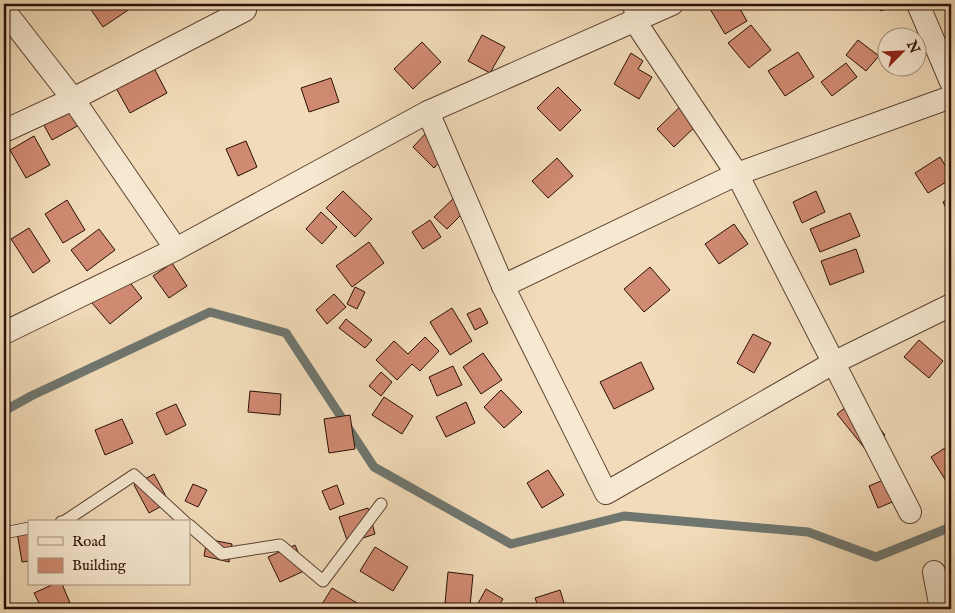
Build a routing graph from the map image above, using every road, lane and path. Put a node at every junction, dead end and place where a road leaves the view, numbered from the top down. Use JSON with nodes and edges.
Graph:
{"nodes":[{"id":1,"x":672,"y":4,"type":"edge"},
{"id":2,"x":918,"y":4,"type":"edge"},
{"id":3,"x":4,"y":10,"type":"edge"},
{"id":4,"x":245,"y":10,"type":"dead end"},
{"id":5,"x":630,"y":12,"type":"edge"},
{"id":6,"x":951,"y":82,"type":"edge"},
{"id":7,"x":951,"y":97,"type":"edge"},
{"id":8,"x":72,"y":99,"type":"junction"},
{"id":9,"x":428,"y":112,"type":"junction"},
{"id":10,"x":4,"y":131,"type":"edge"},
{"id":11,"x":737,"y":174,"type":"junction"},
{"id":12,"x":176,"y":249,"type":"junction"},
{"id":13,"x":503,"y":286,"type":"junction"},
{"id":14,"x":951,"y":305,"type":"edge"},
{"id":15,"x":4,"y":333,"type":"edge"},
{"id":16,"x":833,"y":363,"type":"junction"},
{"id":17,"x":381,"y":504,"type":"dead end"},
{"id":18,"x":910,"y":512,"type":"dead end"},
{"id":19,"x":67,"y":520,"type":"edge"},
{"id":20,"x":183,"y":520,"type":"edge"},
{"id":21,"x":190,"y":526,"type":"edge"},
{"id":22,"x":28,"y":528,"type":"edge"},
{"id":23,"x":4,"y":533,"type":"edge"},
{"id":24,"x":934,"y":572,"type":"dead end"},
{"id":25,"x":941,"y":609,"type":"edge"}],
"edges":[{"from":1,"to":5,"type":"street"},
{"from":2,"to":6,"type":"street"},
{"from":3,"to":8,"type":"street"},
{"from":4,"to":8,"type":"street"},
{"from":5,"to":9,"type":"street"},
{"from":5,"to":11,"type":"street"},
{"from":7,"to":11,"type":"street"},
{"from":8,"to":10,"type":"street"},
{"from":8,"to":12,"type":"street"},
{"from":9,"to":12,"type":"street"},
{"from":9,"to":13,"type":"street"},
{"from":11,"to":13,"type":"street"},
{"from":11,"to":16,"type":"street"},
{"from":12,"to":15,"type":"street"},
{"from":13,"to":16,"type":"street"},
{"from":14,"to":16,"type":"street"},
{"from":16,"to":18,"type":"street"},
{"from":17,"to":21,"type":"lane"},
{"from":19,"to":20,"type":"lane"},
{"from":22,"to":23,"type":"lane"},
{"from":24,"to":25,"type":"street"}]}
